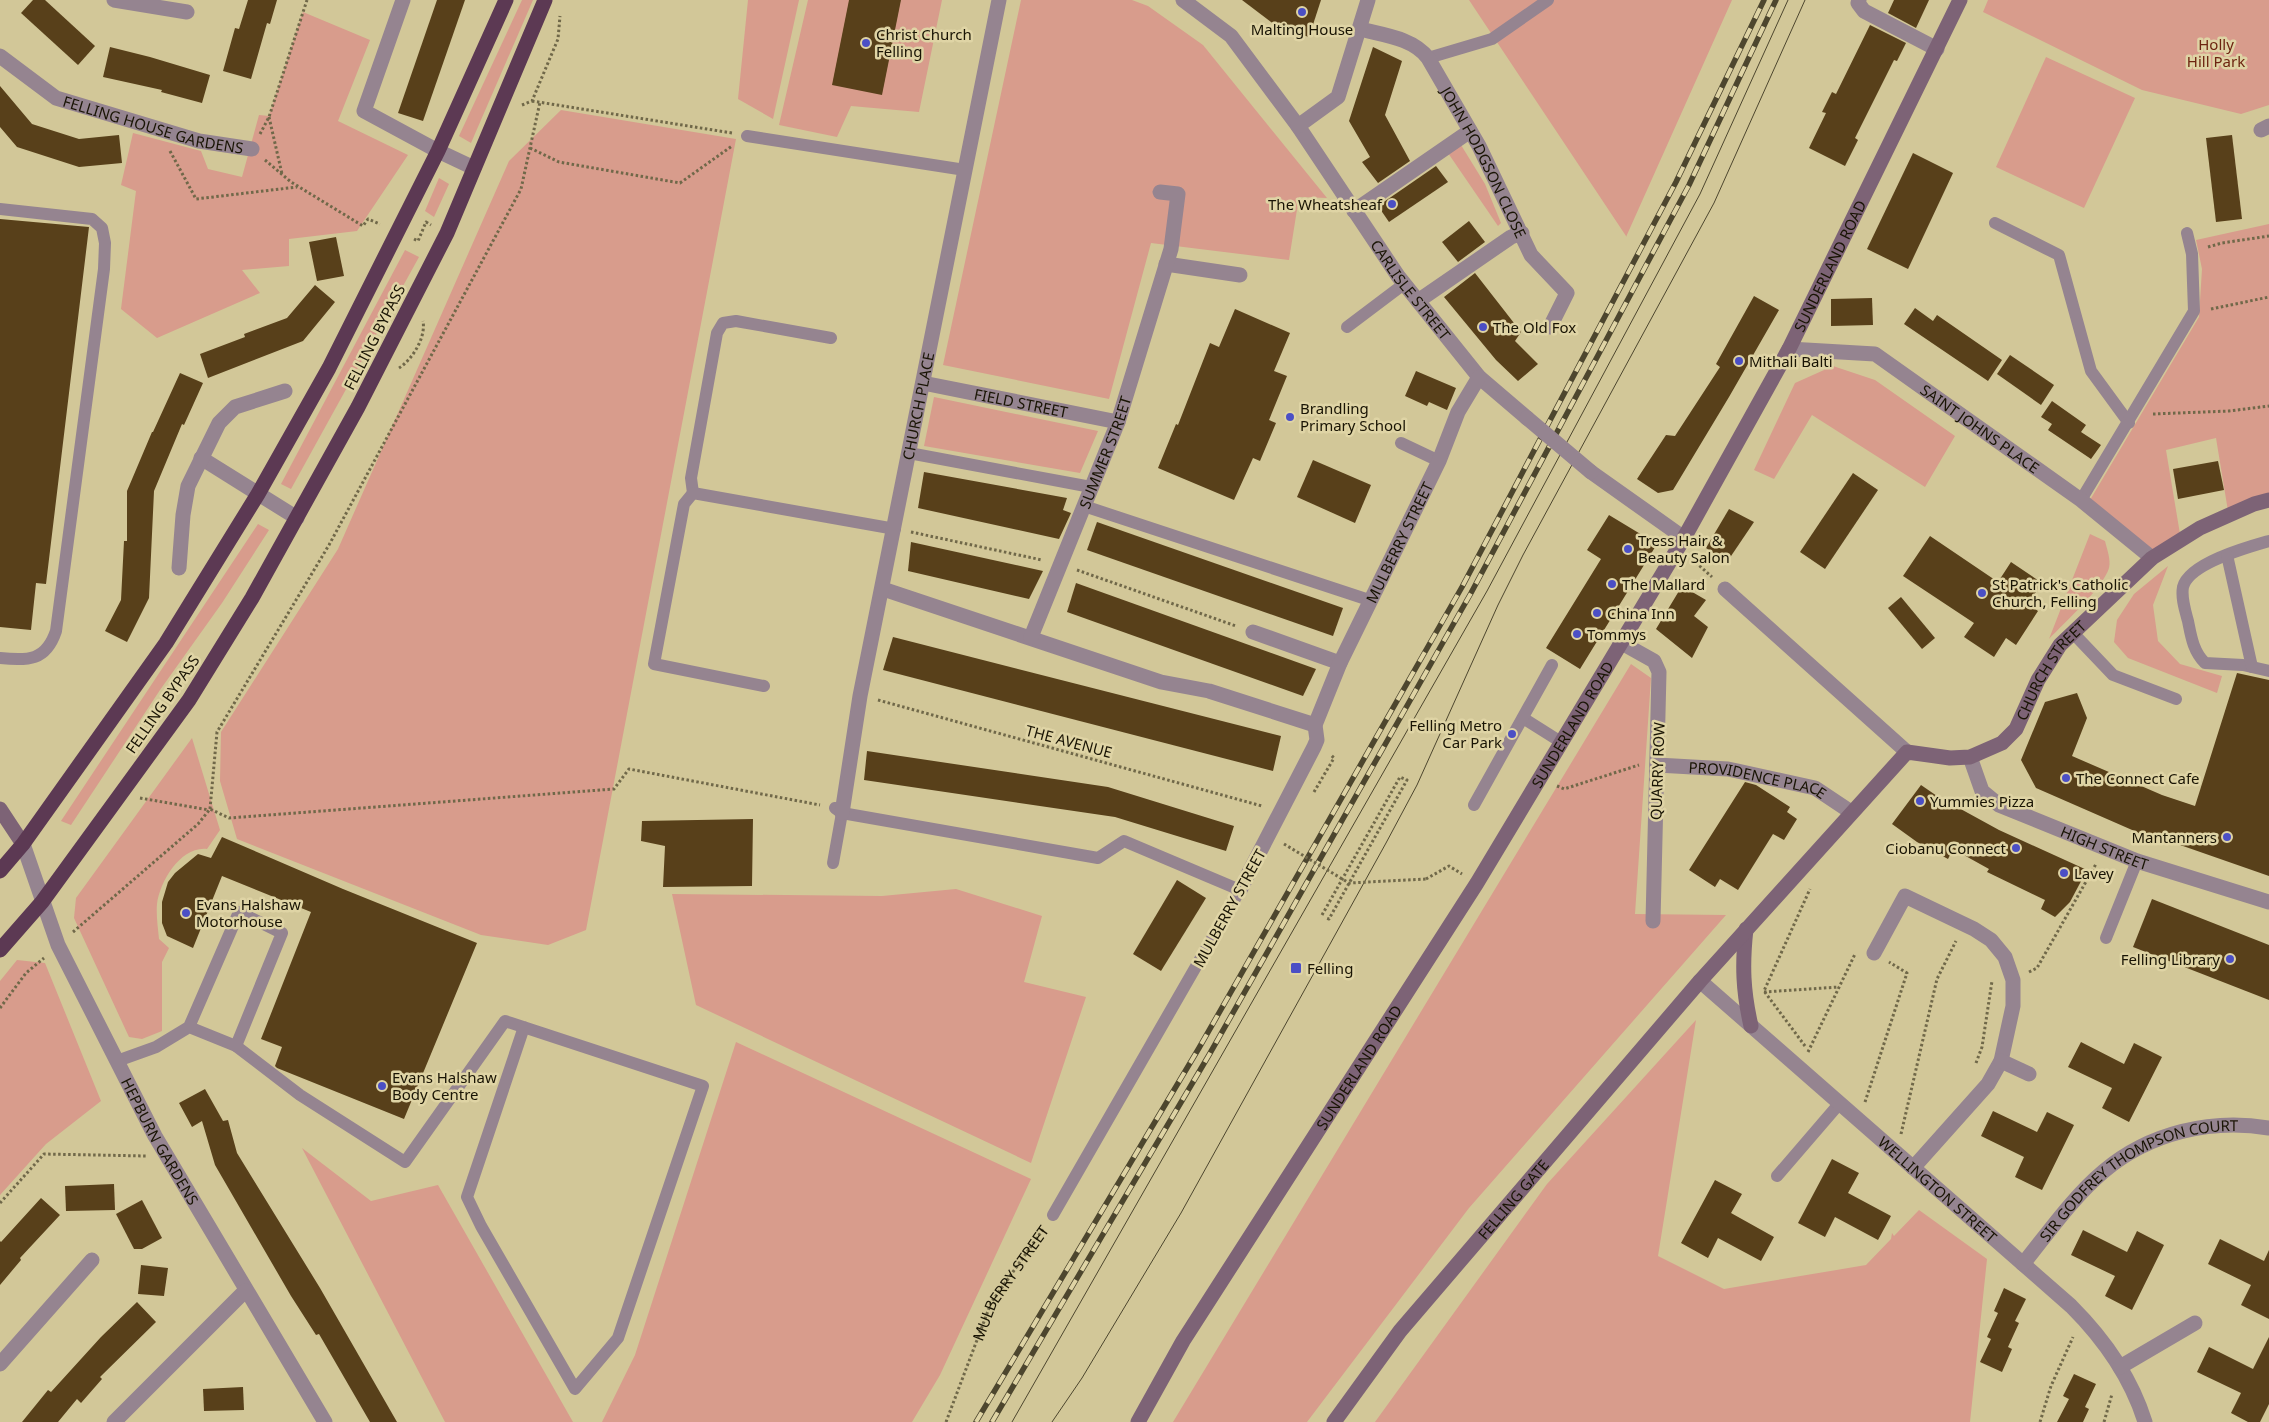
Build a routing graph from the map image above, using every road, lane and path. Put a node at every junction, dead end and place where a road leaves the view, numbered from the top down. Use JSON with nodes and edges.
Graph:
{"nodes":[{"id":1,"x":114,"y":0,"type":"edge"},
{"id":2,"x":307,"y":0,"type":"edge"},
{"id":3,"x":403,"y":0,"type":"edge"},
{"id":4,"x":506,"y":0,"type":"edge"},
{"id":5,"x":545,"y":0,"type":"edge"},
{"id":6,"x":999,"y":0,"type":"edge"},
{"id":7,"x":1183,"y":0,"type":"edge"},
{"id":8,"x":1368,"y":0,"type":"edge"},
{"id":9,"x":1548,"y":0,"type":"edge"},
{"id":10,"x":1859,"y":0,"type":"edge"},
{"id":11,"x":1960,"y":0,"type":"edge"},
{"id":12,"x":187,"y":12,"type":"dead end"},
{"id":13,"x":1360,"y":29,"type":"junction"},
{"id":14,"x":1937,"y":49,"type":"junction"},
{"id":15,"x":1428,"y":58,"type":"junction"},
{"id":16,"x":5,"y":61,"type":"edge"},
{"id":17,"x":532,"y":101,"type":"dead end"},
{"id":18,"x":540,"y":102,"type":"junction"},
{"id":19,"x":269,"y":117,"type":"junction"},
{"id":20,"x":1298,"y":126,"type":"junction"},
{"id":21,"x":158,"y":129,"type":"junction"},
{"id":22,"x":1470,"y":131,"type":"junction"},
{"id":23,"x":747,"y":136,"type":"junction"},
{"id":24,"x":530,"y":148,"type":"junction"},
{"id":25,"x":252,"y":149,"type":"junction"},
{"id":26,"x":438,"y":151,"type":"junction"},
{"id":27,"x":474,"y":168,"type":"junction"},
{"id":28,"x":965,"y":170,"type":"junction"},
{"id":29,"x":282,"y":174,"type":"junction"},
{"id":30,"x":298,"y":186,"type":"junction"},
{"id":31,"x":1160,"y":192,"type":"dead end"},
{"id":32,"x":0,"y":209,"type":"edge"},
{"id":33,"x":1354,"y":211,"type":"junction"},
{"id":34,"x":1995,"y":223,"type":"dead end"},
{"id":35,"x":397,"y":232,"type":"junction"},
{"id":36,"x":448,"y":232,"type":"junction"},
{"id":37,"x":1522,"y":232,"type":"junction"},
{"id":38,"x":2186,"y":233,"type":"dead end"},
{"id":39,"x":2269,"y":236,"type":"edge"},
{"id":40,"x":2192,"y":254,"type":"junction"},
{"id":41,"x":1166,"y":264,"type":"junction"},
{"id":42,"x":1240,"y":275,"type":"dead end"},
{"id":43,"x":1404,"y":284,"type":"junction"},
{"id":44,"x":2269,"y":297,"type":"edge"},
{"id":45,"x":1418,"y":301,"type":"junction"},
{"id":46,"x":2194,"y":311,"type":"junction"},
{"id":47,"x":1347,"y":327,"type":"dead end"},
{"id":48,"x":1550,"y":327,"type":"dead end"},
{"id":49,"x":831,"y":338,"type":"dead end"},
{"id":50,"x":1789,"y":349,"type":"junction"},
{"id":51,"x":1479,"y":377,"type":"junction"},
{"id":52,"x":923,"y":383,"type":"junction"},
{"id":53,"x":285,"y":391,"type":"dead end"},
{"id":54,"x":2269,"y":406,"type":"edge"},
{"id":55,"x":2136,"y":409,"type":"junction"},
{"id":56,"x":1118,"y":422,"type":"junction"},
{"id":57,"x":2129,"y":422,"type":"junction"},
{"id":58,"x":1401,"y":443,"type":"dead end"},
{"id":59,"x":909,"y":453,"type":"junction"},
{"id":60,"x":201,"y":458,"type":"junction"},
{"id":61,"x":1439,"y":461,"type":"junction"},
{"id":62,"x":1092,"y":487,"type":"junction"},
{"id":63,"x":693,"y":493,"type":"junction"},
{"id":64,"x":258,"y":494,"type":"junction"},
{"id":65,"x":2081,"y":500,"type":"junction"},
{"id":66,"x":2269,"y":500,"type":"edge"},
{"id":67,"x":1084,"y":506,"type":"junction"},
{"id":68,"x":297,"y":518,"type":"junction"},
{"id":69,"x":895,"y":529,"type":"junction"},
{"id":70,"x":2269,"y":541,"type":"edge"},
{"id":71,"x":1681,"y":543,"type":"junction"},
{"id":72,"x":2227,"y":555,"type":"junction"},
{"id":73,"x":2152,"y":558,"type":"junction"},
{"id":74,"x":179,"y":568,"type":"dead end"},
{"id":75,"x":883,"y":589,"type":"junction"},
{"id":76,"x":1725,"y":589,"type":"joint"},
{"id":77,"x":1369,"y":600,"type":"junction"},
{"id":78,"x":1253,"y":632,"type":"dead end"},
{"id":79,"x":2072,"y":633,"type":"junction"},
{"id":80,"x":1031,"y":637,"type":"junction"},
{"id":81,"x":1620,"y":642,"type":"junction"},
{"id":82,"x":0,"y":658,"type":"edge"},
{"id":83,"x":1340,"y":662,"type":"junction"},
{"id":84,"x":1552,"y":665,"type":"dead end"},
{"id":85,"x":2252,"y":667,"type":"junction"},
{"id":86,"x":2269,"y":671,"type":"edge"},
{"id":87,"x":764,"y":686,"type":"dead end"},
{"id":88,"x":860,"y":696,"type":"junction"},
{"id":89,"x":2176,"y":699,"type":"dead end"},
{"id":90,"x":1523,"y":718,"type":"junction"},
{"id":91,"x":1316,"y":725,"type":"junction"},
{"id":92,"x":1561,"y":742,"type":"junction"},
{"id":93,"x":1907,"y":752,"type":"junction"},
{"id":94,"x":1970,"y":757,"type":"junction"},
{"id":95,"x":1636,"y":765,"type":"dead end"},
{"id":96,"x":1657,"y":765,"type":"junction"},
{"id":97,"x":1564,"y":788,"type":"dead end"},
{"id":98,"x":134,"y":797,"type":"dead end"},
{"id":99,"x":1474,"y":805,"type":"dead end"},
{"id":100,"x":1263,"y":806,"type":"dead end"},
{"id":101,"x":0,"y":809,"type":"edge"},
{"id":102,"x":210,"y":809,"type":"junction"},
{"id":103,"x":838,"y":810,"type":"junction"},
{"id":104,"x":1851,"y":812,"type":"junction"},
{"id":105,"x":23,"y":844,"type":"junction"},
{"id":106,"x":1284,"y":844,"type":"dead end"},
{"id":107,"x":2105,"y":848,"type":"junction"},
{"id":108,"x":2137,"y":861,"type":"junction"},
{"id":109,"x":833,"y":863,"type":"dead end"},
{"id":110,"x":0,"y":871,"type":"edge"},
{"id":111,"x":1349,"y":883,"type":"junction"},
{"id":112,"x":1477,"y":883,"type":"junction"},
{"id":113,"x":1811,"y":887,"type":"dead end"},
{"id":114,"x":1240,"y":890,"type":"junction"},
{"id":115,"x":42,"y":902,"type":"junction"},
{"id":116,"x":2269,"y":902,"type":"edge"},
{"id":117,"x":1322,"y":915,"type":"dead end"},
{"id":118,"x":1326,"y":918,"type":"dead end"},
{"id":119,"x":1653,"y":921,"type":"dead end"},
{"id":120,"x":1964,"y":924,"type":"junction"},
{"id":121,"x":1746,"y":929,"type":"junction"},
{"id":122,"x":2106,"y":938,"type":"dead end"},
{"id":123,"x":58,"y":946,"type":"junction"},
{"id":124,"x":1997,"y":948,"type":"junction"},
{"id":125,"x":0,"y":950,"type":"edge"},
{"id":126,"x":1874,"y":953,"type":"junction"},
{"id":127,"x":2013,"y":980,"type":"junction"},
{"id":128,"x":1700,"y":981,"type":"junction"},
{"id":129,"x":1840,"y":986,"type":"junction"},
{"id":130,"x":1764,"y":991,"type":"junction"},
{"id":131,"x":0,"y":1008,"type":"edge"},
{"id":132,"x":1751,"y":1026,"type":"junction"},
{"id":133,"x":189,"y":1027,"type":"junction"},
{"id":134,"x":524,"y":1027,"type":"junction"},
{"id":135,"x":236,"y":1046,"type":"junction"},
{"id":136,"x":1809,"y":1051,"type":"junction"},
{"id":137,"x":1816,"y":1057,"type":"dead end"},
{"id":138,"x":117,"y":1061,"type":"junction"},
{"id":139,"x":2001,"y":1061,"type":"junction"},
{"id":140,"x":1975,"y":1065,"type":"dead end"},
{"id":141,"x":1800,"y":1069,"type":"junction"},
{"id":142,"x":2029,"y":1074,"type":"dead end"},
{"id":143,"x":1859,"y":1094,"type":"dead end"},
{"id":144,"x":1866,"y":1101,"type":"junction"},
{"id":145,"x":1839,"y":1104,"type":"junction"},
{"id":146,"x":1873,"y":1108,"type":"dead end"},
{"id":147,"x":1859,"y":1121,"type":"junction"},
{"id":148,"x":1893,"y":1128,"type":"dead end"},
{"id":149,"x":2269,"y":1128,"type":"edge"},
{"id":150,"x":167,"y":1156,"type":"junction"},
{"id":151,"x":1913,"y":1168,"type":"junction"},
{"id":152,"x":1777,"y":1176,"type":"dead end"},
{"id":153,"x":0,"y":1203,"type":"edge"},
{"id":154,"x":1053,"y":1215,"type":"joint"},
{"id":155,"x":92,"y":1260,"type":"dead end"},
{"id":156,"x":2023,"y":1264,"type":"junction"},
{"id":157,"x":246,"y":1291,"type":"junction"},
{"id":158,"x":2082,"y":1317,"type":"junction"},
{"id":159,"x":2195,"y":1323,"type":"dead end"},
{"id":160,"x":0,"y":1364,"type":"edge"},
{"id":161,"x":2120,"y":1367,"type":"junction"},
{"id":162,"x":114,"y":1422,"type":"edge"},
{"id":163,"x":325,"y":1422,"type":"edge"},
{"id":164,"x":946,"y":1422,"type":"edge"},
{"id":165,"x":1138,"y":1422,"type":"edge"},
{"id":166,"x":1334,"y":1422,"type":"edge"},
{"id":167,"x":2040,"y":1422,"type":"edge"},
{"id":168,"x":2145,"y":1422,"type":"edge"}],
"edges":[{"from":1,"to":12,"type":"street"},
{"from":2,"to":19,"type":"path"},
{"from":3,"to":26,"type":"street"},
{"from":4,"to":26,"type":"highway","name":"FELLING BYPASS"},
{"from":5,"to":27,"type":"highway","name":"FELLING BYPASS"},
{"from":6,"to":28,"type":"street","name":"CHURCH PLACE"},
{"from":7,"to":20,"type":"street","name":"CARLISLE STREET"},
{"from":8,"to":13,"type":"street"},
{"from":9,"to":15,"type":"lane"},
{"from":10,"to":14,"type":"street"},
{"from":11,"to":14,"type":"main road","name":"SUNDERLAND ROAD"},
{"from":13,"to":15,"type":"street","name":"JOHN HODGSON CLOSE"},
{"from":13,"to":20,"type":"street"},
{"from":14,"to":50,"type":"main road","name":"SUNDERLAND ROAD"},
{"from":15,"to":22,"type":"street","name":"JOHN HODGSON CLOSE"},
{"from":16,"to":21,"type":"street","name":"FELLING HOUSE GARDENS"},
{"from":17,"to":18,"type":"path"},
{"from":18,"to":23,"type":"path"},
{"from":18,"to":24,"type":"path"},
{"from":19,"to":25,"type":"path"},
{"from":19,"to":29,"type":"path"},
{"from":20,"to":33,"type":"street","name":"CARLISLE STREET"},
{"from":21,"to":25,"type":"street","name":"FELLING HOUSE GARDENS"},
{"from":21,"to":30,"type":"path"},
{"from":22,"to":33,"type":"street"},
{"from":22,"to":37,"type":"street","name":"JOHN HODGSON CLOSE"},
{"from":23,"to":24,"type":"path"},
{"from":23,"to":28,"type":"lane"},
{"from":24,"to":102,"type":"path"},
{"from":25,"to":29,"type":"path"},
{"from":26,"to":27,"type":"street"},
{"from":26,"to":35,"type":"highway","name":"FELLING BYPASS"},
{"from":27,"to":36,"type":"highway","name":"FELLING BYPASS"},
{"from":28,"to":52,"type":"street","name":"CHURCH PLACE"},
{"from":29,"to":30,"type":"path"},
{"from":30,"to":35,"type":"path"},
{"from":31,"to":41,"type":"street","name":"SUMMER STREET"},
{"from":32,"to":82,"type":"lane"},
{"from":33,"to":43,"type":"street","name":"CARLISLE STREET"},
{"from":34,"to":57,"type":"lane"},
{"from":35,"to":36,"type":"path"},
{"from":35,"to":64,"type":"highway","name":"FELLING BYPASS"},
{"from":36,"to":68,"type":"highway","name":"FELLING BYPASS"},
{"from":37,"to":45,"type":"street"},
{"from":37,"to":48,"type":"street","name":"JOHN HODGSON CLOSE"},
{"from":38,"to":40,"type":"lane"},
{"from":39,"to":40,"type":"path"},
{"from":40,"to":46,"type":"lane"},
{"from":41,"to":42,"type":"street"},
{"from":41,"to":56,"type":"street","name":"SUMMER STREET"},
{"from":43,"to":45,"type":"street","name":"CARLISLE STREET"},
{"from":43,"to":47,"type":"lane"},
{"from":44,"to":46,"type":"path"},
{"from":45,"to":51,"type":"street","name":"CARLISLE STREET"},
{"from":46,"to":55,"type":"lane"},
{"from":49,"to":63,"type":"lane"},
{"from":50,"to":65,"type":"street","name":"SAINT JOHNS PLACE"},
{"from":50,"to":71,"type":"main road","name":"SUNDERLAND ROAD"},
{"from":51,"to":61,"type":"street","name":"MULBERRY STREET"},
{"from":51,"to":71,"type":"street","name":"CARLISLE STREET","bridge":true},
{"from":52,"to":56,"type":"street","name":"FIELD STREET"},
{"from":52,"to":59,"type":"street","name":"CHURCH PLACE"},
{"from":53,"to":60,"type":"street"},
{"from":54,"to":55,"type":"path"},
{"from":55,"to":57,"type":"lane"},
{"from":56,"to":62,"type":"street","name":"SUMMER STREET"},
{"from":57,"to":65,"type":"lane"},
{"from":58,"to":61,"type":"lane"},
{"from":59,"to":62,"type":"lane"},
{"from":59,"to":69,"type":"street","name":"CHURCH PLACE"},
{"from":60,"to":64,"type":"street"},
{"from":60,"to":74,"type":"street"},
{"from":61,"to":77,"type":"street","name":"MULBERRY STREET"},
{"from":62,"to":67,"type":"street","name":"SUMMER STREET"},
{"from":63,"to":69,"type":"lane"},
{"from":63,"to":87,"type":"lane"},
{"from":64,"to":68,"type":"street"},
{"from":64,"to":105,"type":"highway","name":"FELLING BYPASS"},
{"from":65,"to":73,"type":"street","name":"SAINT JOHNS PLACE"},
{"from":66,"to":73,"type":"main road","name":"CHURCH STREET"},
{"from":67,"to":77,"type":"lane"},
{"from":67,"to":80,"type":"street","name":"SUMMER STREET"},
{"from":68,"to":115,"type":"highway","name":"FELLING BYPASS"},
{"from":69,"to":75,"type":"street","name":"CHURCH PLACE"},
{"from":70,"to":72,"type":"lane"},
{"from":71,"to":76,"type":"path"},
{"from":71,"to":81,"type":"main road","name":"SUNDERLAND ROAD"},
{"from":72,"to":85,"type":"lane"},
{"from":72,"to":85,"type":"lane"},
{"from":73,"to":79,"type":"main road","name":"CHURCH STREET"},
{"from":75,"to":80,"type":"street"},
{"from":75,"to":88,"type":"street","name":"CHURCH PLACE"},
{"from":76,"to":93,"type":"street"},
{"from":77,"to":83,"type":"street","name":"MULBERRY STREET"},
{"from":78,"to":83,"type":"street"},
{"from":79,"to":89,"type":"lane"},
{"from":79,"to":94,"type":"main road","name":"CHURCH STREET"},
{"from":80,"to":91,"type":"street"},
{"from":81,"to":92,"type":"main road","name":"SUNDERLAND ROAD"},
{"from":81,"to":96,"type":"street","name":"QUARRY ROW"},
{"from":83,"to":91,"type":"street","name":"MULBERRY STREET"},
{"from":84,"to":90,"type":"lane"},
{"from":85,"to":86,"type":"lane"},
{"from":88,"to":100,"type":"path","name":"THE AVENUE"},
{"from":88,"to":103,"type":"street","name":"CHURCH PLACE"},
{"from":90,"to":92,"type":"lane"},
{"from":90,"to":99,"type":"lane"},
{"from":91,"to":114,"type":"street","name":"MULBERRY STREET"},
{"from":92,"to":112,"type":"main road","name":"SUNDERLAND ROAD"},
{"from":93,"to":94,"type":"main road"},
{"from":93,"to":104,"type":"main road","name":"FELLING GATE"},
{"from":94,"to":107,"type":"street","name":"HIGH STREET"},
{"from":95,"to":97,"type":"path"},
{"from":96,"to":104,"type":"street","name":"PROVIDENCE PLACE"},
{"from":96,"to":119,"type":"street","name":"QUARRY ROW"},
{"from":98,"to":102,"type":"path"},
{"from":101,"to":105,"type":"main road"},
{"from":102,"to":103,"type":"path"},
{"from":102,"to":123,"type":"path"},
{"from":103,"to":109,"type":"lane"},
{"from":103,"to":114,"type":"lane"},
{"from":104,"to":121,"type":"main road","name":"FELLING GATE"},
{"from":105,"to":110,"type":"highway","name":"FELLING BYPASS"},
{"from":105,"to":115,"type":"street","name":"HEPBURN GARDENS"},
{"from":106,"to":111,"type":"path","bridge":true},
{"from":107,"to":108,"type":"street","name":"HIGH STREET"},
{"from":107,"to":127,"type":"path"},
{"from":108,"to":116,"type":"street","name":"HIGH STREET"},
{"from":108,"to":122,"type":"lane"},
{"from":111,"to":112,"type":"path","bridge":true},
{"from":111,"to":117,"type":"path"},
{"from":111,"to":118,"type":"path"},
{"from":112,"to":165,"type":"main road","name":"SUNDERLAND ROAD"},
{"from":113,"to":130,"type":"path"},
{"from":114,"to":154,"type":"lane","name":"MULBERRY STREET"},
{"from":115,"to":123,"type":"street","name":"HEPBURN GARDENS"},
{"from":115,"to":125,"type":"highway","name":"FELLING BYPASS"},
{"from":120,"to":124,"type":"street"},
{"from":120,"to":126,"type":"street"},
{"from":120,"to":148,"type":"path"},
{"from":121,"to":128,"type":"main road","name":"FELLING GATE"},
{"from":121,"to":132,"type":"main road"},
{"from":123,"to":131,"type":"path"},
{"from":123,"to":138,"type":"street","name":"HEPBURN GARDENS"},
{"from":124,"to":127,"type":"street"},
{"from":124,"to":140,"type":"path"},
{"from":126,"to":129,"type":"path"},
{"from":126,"to":144,"type":"path"},
{"from":127,"to":139,"type":"street"},
{"from":128,"to":132,"type":"street","name":"WELLINGTON STREET"},
{"from":128,"to":166,"type":"main road","name":"FELLING GATE"},
{"from":129,"to":130,"type":"path"},
{"from":129,"to":136,"type":"path"},
{"from":130,"to":132,"type":"path"},
{"from":130,"to":136,"type":"path"},
{"from":132,"to":141,"type":"street","name":"WELLINGTON STREET"},
{"from":133,"to":135,"type":"lane"},
{"from":133,"to":135,"type":"lane"},
{"from":133,"to":138,"type":"lane"},
{"from":134,"to":134,"type":"lane"},
{"from":134,"to":135,"type":"lane"},
{"from":136,"to":137,"type":"path"},
{"from":136,"to":141,"type":"path"},
{"from":138,"to":150,"type":"street","name":"HEPBURN GARDENS"},
{"from":139,"to":142,"type":"street"},
{"from":139,"to":151,"type":"street"},
{"from":141,"to":145,"type":"street","name":"WELLINGTON STREET"},
{"from":143,"to":144,"type":"path"},
{"from":144,"to":146,"type":"path"},
{"from":144,"to":147,"type":"path"},
{"from":145,"to":147,"type":"street","name":"WELLINGTON STREET"},
{"from":145,"to":152,"type":"lane"},
{"from":147,"to":151,"type":"street","name":"WELLINGTON STREET"},
{"from":149,"to":156,"type":"street","name":"SIR GODFREY THOMPSON COURT"},
{"from":150,"to":153,"type":"path"},
{"from":150,"to":157,"type":"street","name":"HEPBURN GARDENS"},
{"from":151,"to":156,"type":"street","name":"WELLINGTON STREET"},
{"from":154,"to":164,"type":"path","name":"MULBERRY STREET"},
{"from":155,"to":160,"type":"street"},
{"from":156,"to":158,"type":"street","name":"WELLINGTON STREET"},
{"from":157,"to":162,"type":"street"},
{"from":157,"to":163,"type":"street","name":"HEPBURN GARDENS"},
{"from":158,"to":161,"type":"street","name":"WELLINGTON STREET"},
{"from":158,"to":167,"type":"path"},
{"from":159,"to":161,"type":"street"},
{"from":161,"to":168,"type":"street","name":"WELLINGTON STREET"}]}
